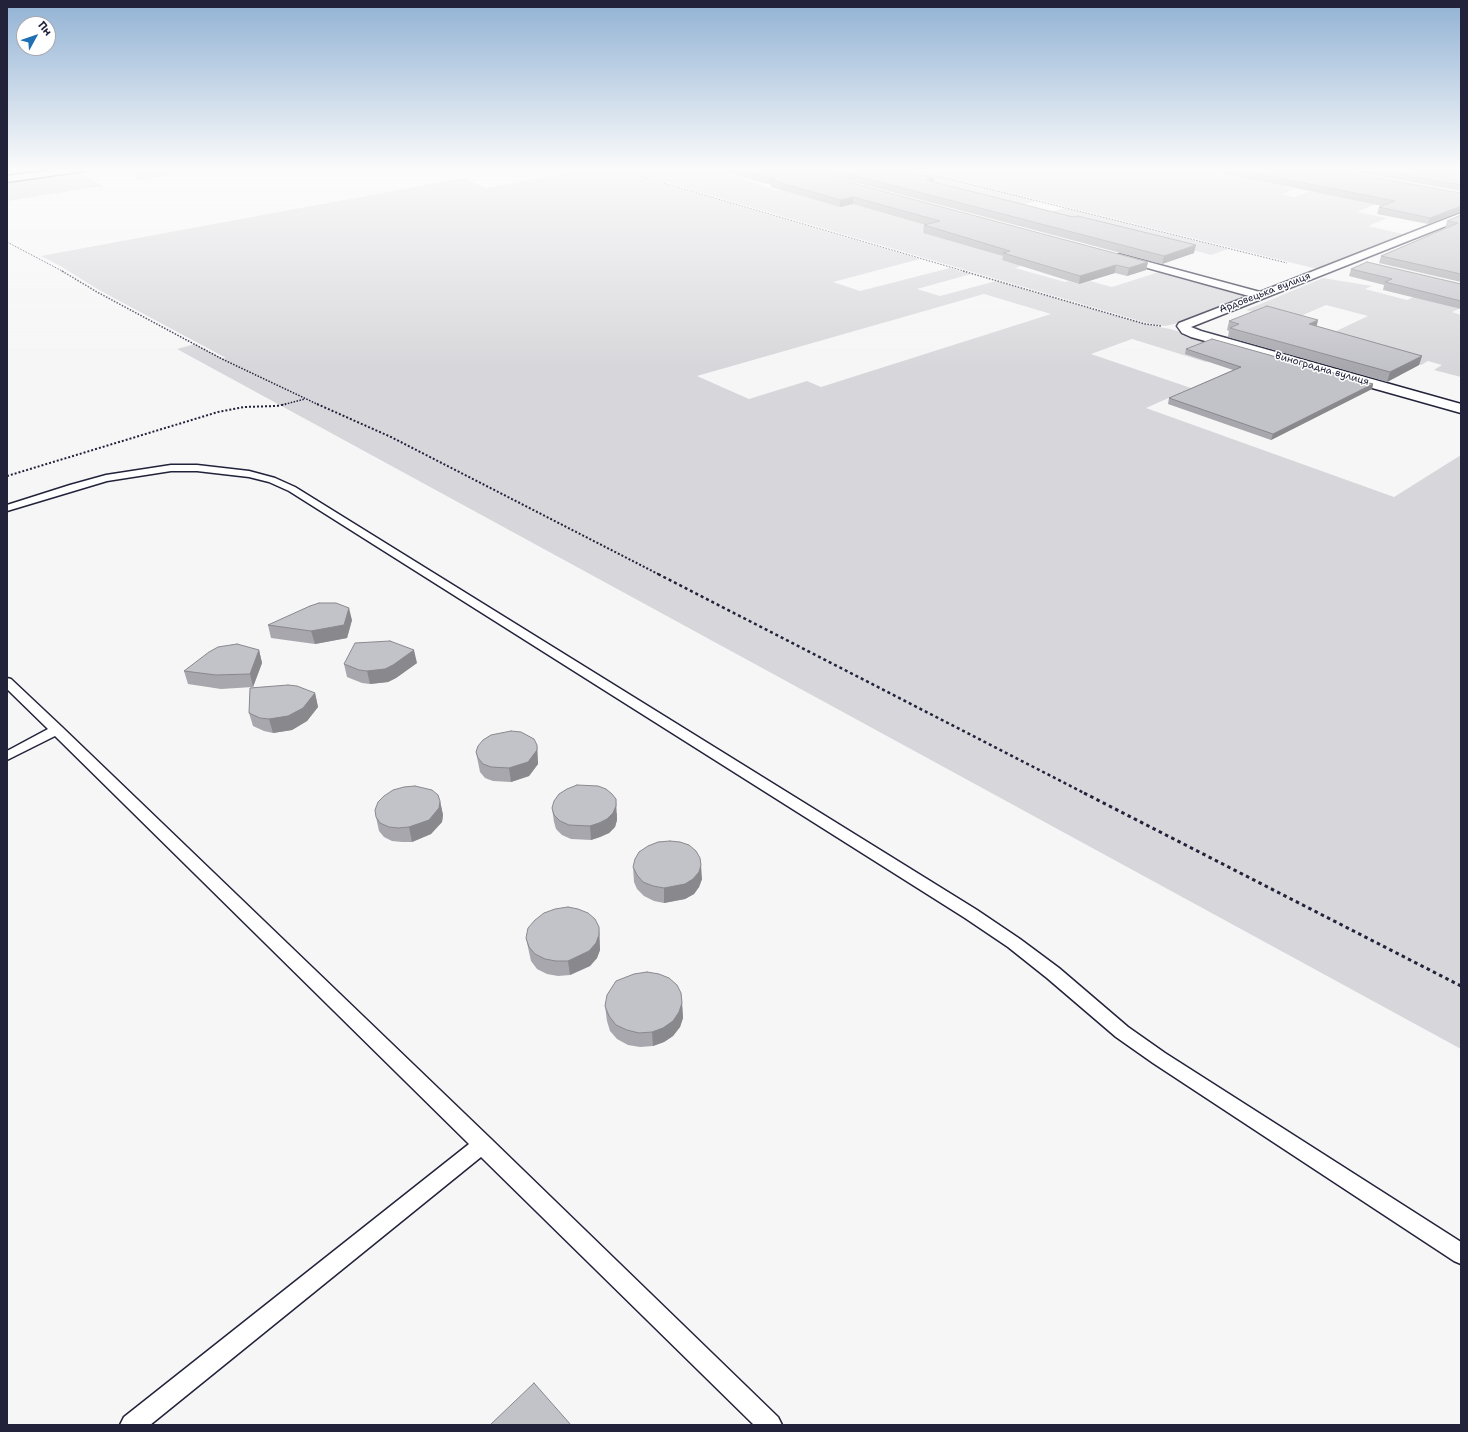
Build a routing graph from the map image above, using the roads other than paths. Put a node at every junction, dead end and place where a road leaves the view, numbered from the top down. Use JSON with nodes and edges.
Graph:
{"nodes":[{"id":1,"x":1414,"y":235,"type":"edge"},
{"id":2,"x":1113,"y":255,"type":"edge"},
{"id":3,"x":1349,"y":261,"type":"junction"},
{"id":4,"x":1364,"y":265,"type":"edge"},
{"id":5,"x":1259,"y":295,"type":"junction"},
{"id":6,"x":1183,"y":327,"type":"joint"},
{"id":7,"x":1461,"y":409,"type":"edge"},
{"id":8,"x":7,"y":508,"type":"edge"},
{"id":9,"x":7,"y":682,"type":"edge"},
{"id":10,"x":57,"y":730,"type":"junction"},
{"id":11,"x":7,"y":756,"type":"edge"},
{"id":12,"x":483,"y":1144,"type":"junction"},
{"id":13,"x":1461,"y":1254,"type":"edge"},
{"id":14,"x":132,"y":1425,"type":"edge"},
{"id":15,"x":770,"y":1425,"type":"edge"}],
"edges":[{"from":1,"to":3,"type":"street","name":"Ардовецька вулиця"},
{"from":2,"to":5,"type":"street"},
{"from":3,"to":4,"type":"street"},
{"from":3,"to":5,"type":"street","name":"Ардовецька вулиця"},
{"from":5,"to":6,"type":"street","name":"Ардовецька вулиця"},
{"from":6,"to":7,"type":"street","name":"Виноградна вулиця"},
{"from":8,"to":13,"type":"lane"},
{"from":9,"to":10,"type":"lane"},
{"from":10,"to":11,"type":"lane"},
{"from":10,"to":12,"type":"lane"},
{"from":12,"to":14,"type":"lane"},
{"from":12,"to":15,"type":"lane"}]}
